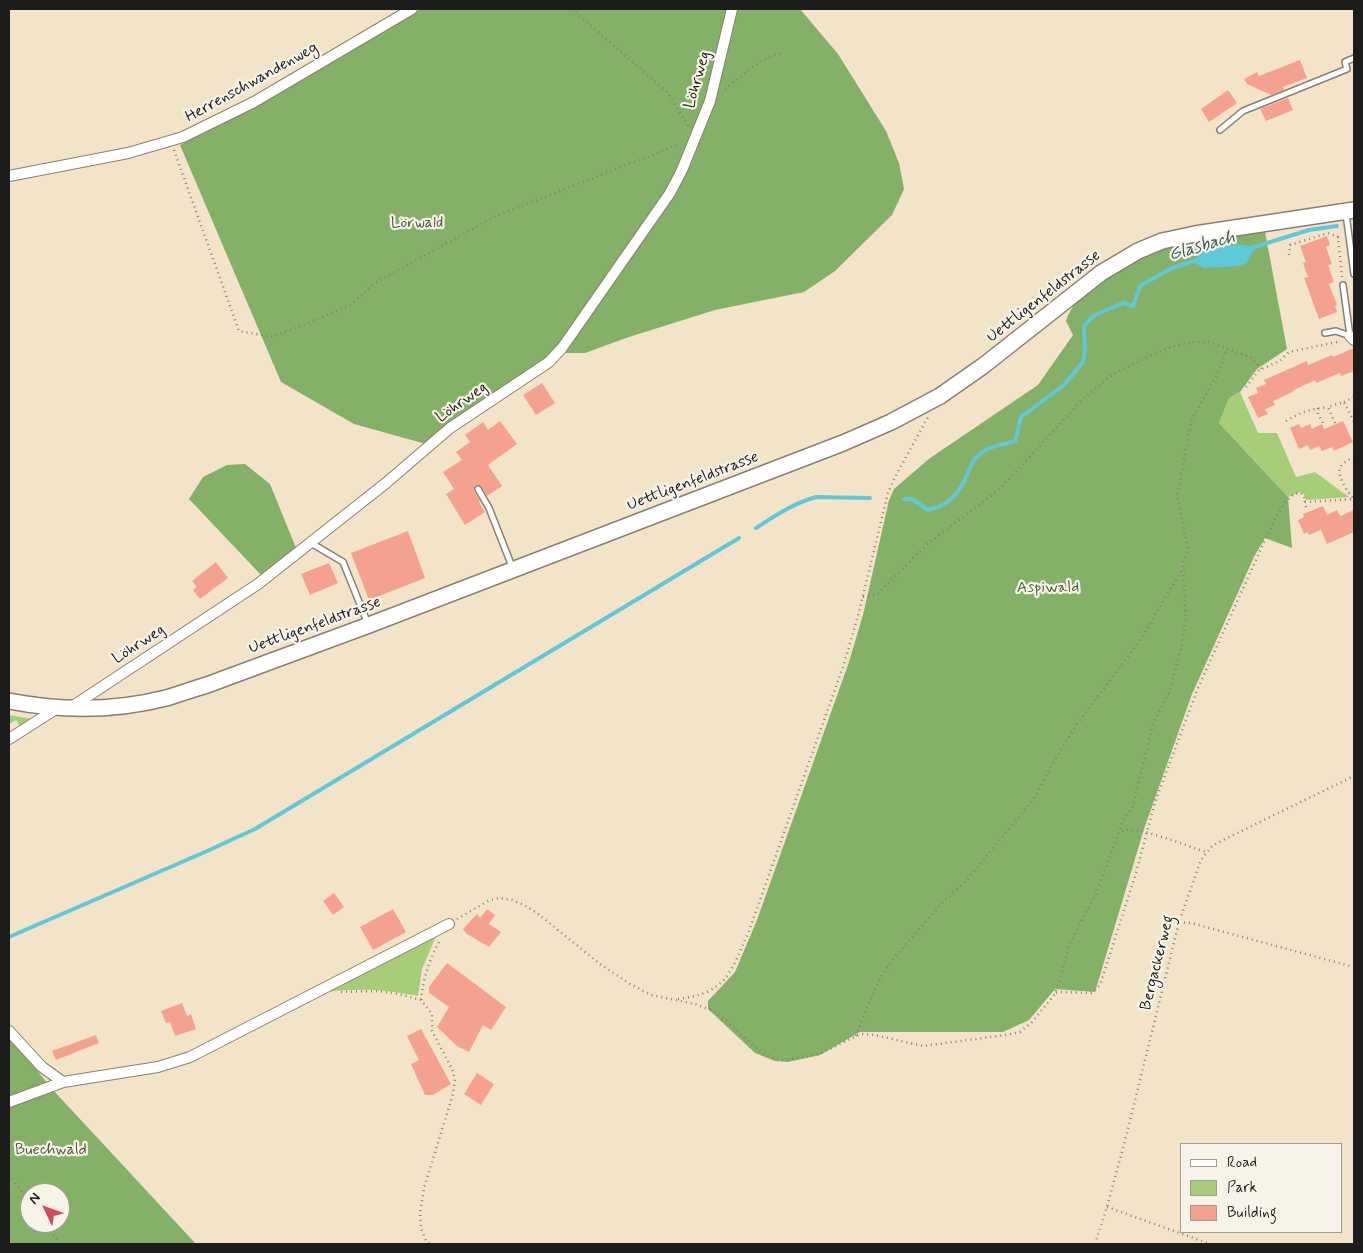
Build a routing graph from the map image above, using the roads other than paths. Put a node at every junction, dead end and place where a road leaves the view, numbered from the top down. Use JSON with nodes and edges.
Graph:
{"nodes":[{"id":1,"x":412,"y":9,"type":"edge"},
{"id":2,"x":732,"y":9,"type":"edge"},
{"id":3,"x":1354,"y":58,"type":"edge"},
{"id":4,"x":1220,"y":130,"type":"dead end"},
{"id":5,"x":9,"y":176,"type":"edge"},
{"id":6,"x":1350,"y":210,"type":"edge"},
{"id":7,"x":1354,"y":274,"type":"edge"},
{"id":8,"x":1343,"y":286,"type":"road end"},
{"id":9,"x":1325,"y":333,"type":"dead end"},
{"id":10,"x":1352,"y":338,"type":"edge"},
{"id":11,"x":478,"y":490,"type":"dead end"},
{"id":12,"x":310,"y":542,"type":"junction"},
{"id":13,"x":513,"y":570,"type":"junction"},
{"id":14,"x":369,"y":625,"type":"junction"},
{"id":15,"x":9,"y":701,"type":"edge"},
{"id":16,"x":64,"y":708,"type":"junction"},
{"id":17,"x":9,"y":739,"type":"edge"},
{"id":18,"x":449,"y":924,"type":"road end"},
{"id":19,"x":9,"y":1031,"type":"edge"},
{"id":20,"x":63,"y":1082,"type":"junction"},
{"id":21,"x":9,"y":1102,"type":"edge"}],
"edges":[{"from":1,"to":5,"type":"street","name":"Herrenschwandenweg"},
{"from":2,"to":12,"type":"street","name":"Löhrweg"},
{"from":3,"to":4,"type":"lane"},
{"from":6,"to":7,"type":"lane"},
{"from":6,"to":13,"type":"main road","name":"Uettligenfeldstrasse"},
{"from":8,"to":10,"type":"lane"},
{"from":9,"to":10,"type":"lane"},
{"from":11,"to":13,"type":"lane"},
{"from":12,"to":14,"type":"lane"},
{"from":12,"to":16,"type":"street","name":"Löhrweg"},
{"from":13,"to":14,"type":"main road","name":"Uettligenfeldstrasse"},
{"from":14,"to":16,"type":"main road","name":"Uettligenfeldstrasse"},
{"from":15,"to":16,"type":"main road","name":"Uettligenfeldstrasse"},
{"from":16,"to":17,"type":"street","name":"Löhrweg"},
{"from":18,"to":20,"type":"street"},
{"from":19,"to":20,"type":"street"},
{"from":20,"to":21,"type":"street"}]}
